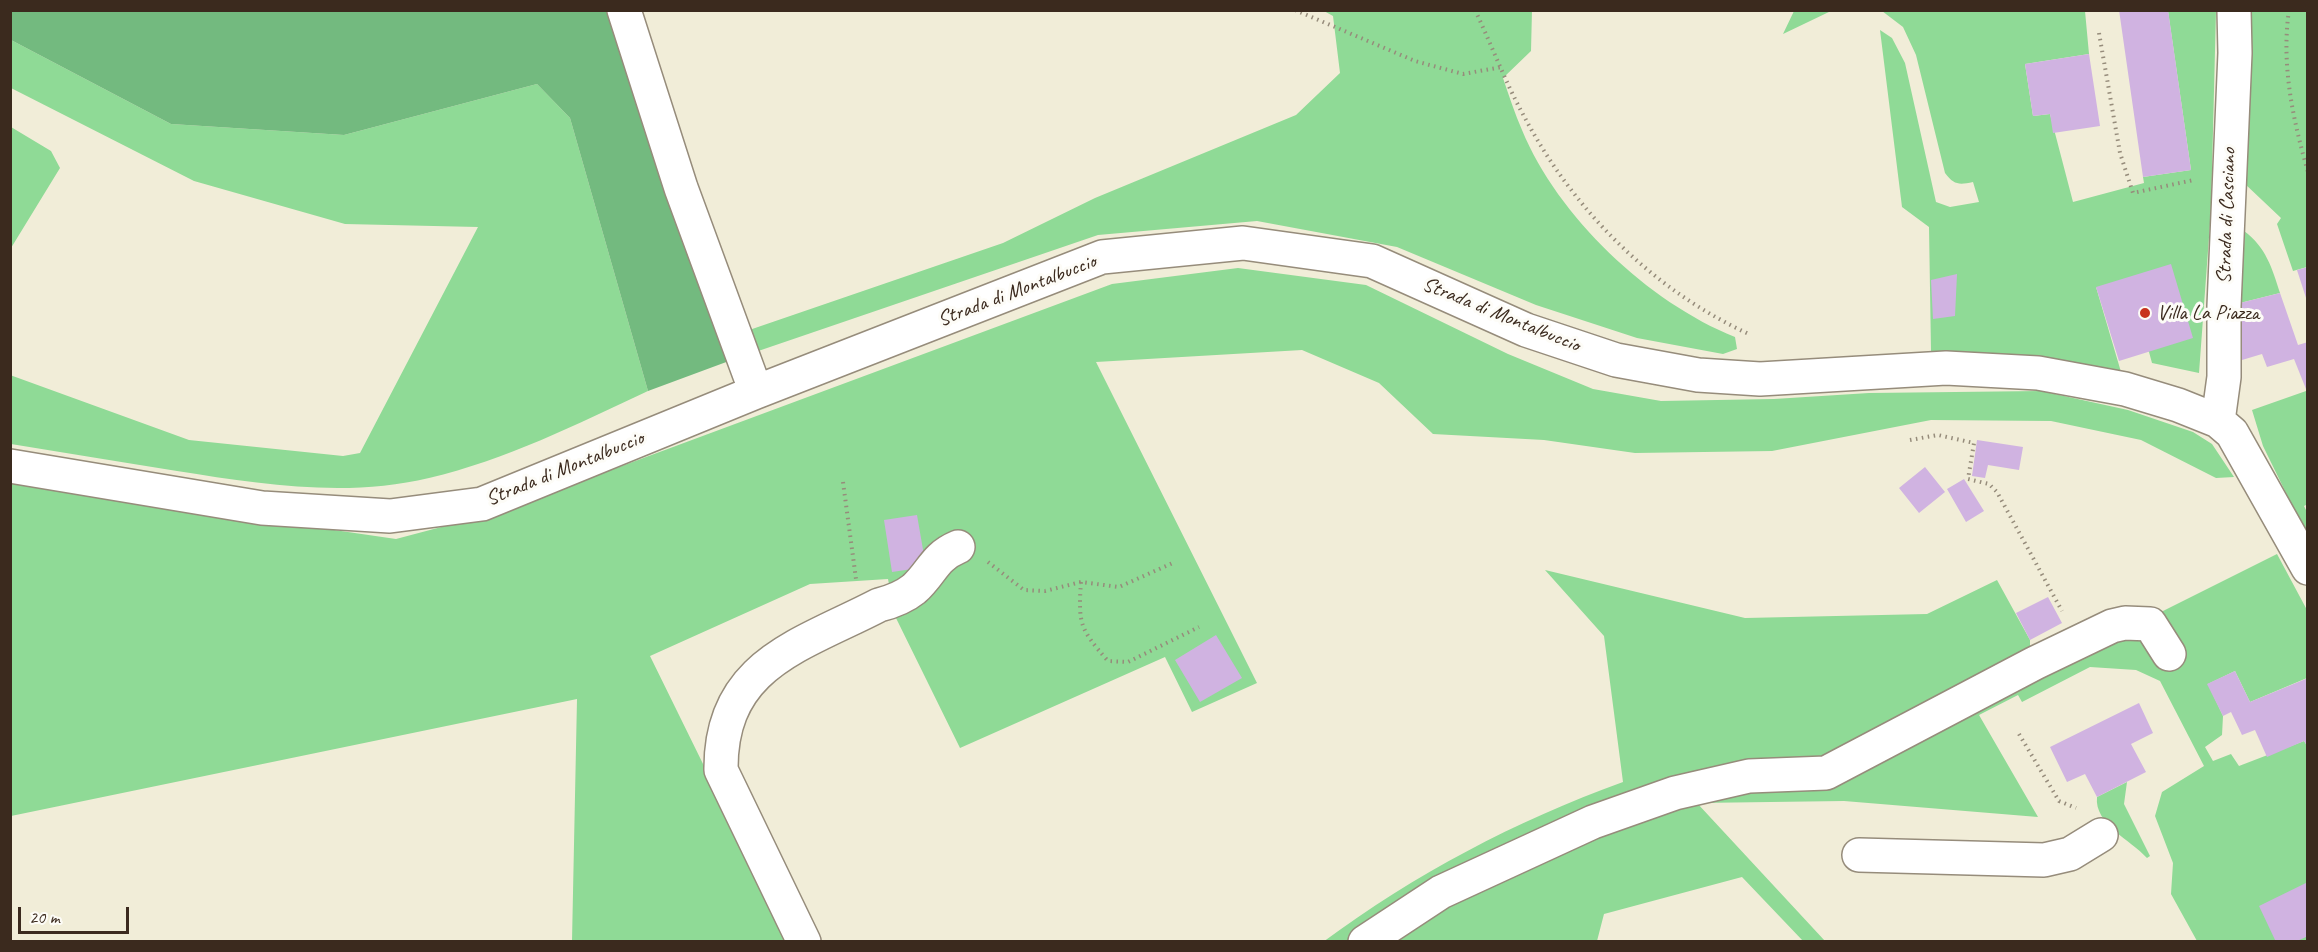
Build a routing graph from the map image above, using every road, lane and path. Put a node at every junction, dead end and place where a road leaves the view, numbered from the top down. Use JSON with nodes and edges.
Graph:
{"nodes":[{"id":1,"x":624,"y":10,"type":"edge"},
{"id":2,"x":1295,"y":10,"type":"edge"},
{"id":3,"x":1476,"y":10,"type":"edge"},
{"id":4,"x":2234,"y":10,"type":"edge"},
{"id":5,"x":2289,"y":10,"type":"edge"},
{"id":6,"x":2099,"y":33,"type":"dead end"},
{"id":7,"x":1502,"y":67,"type":"junction"},
{"id":8,"x":2307,"y":172,"type":"edge"},
{"id":9,"x":2228,"y":218,"type":"junction"},
{"id":10,"x":1752,"y":335,"type":"dead end"},
{"id":11,"x":756,"y":392,"type":"junction"},
{"id":12,"x":2218,"y":421,"type":"junction"},
{"id":13,"x":1910,"y":440,"type":"dead end"},
{"id":14,"x":10,"y":466,"type":"edge"},
{"id":15,"x":843,"y":482,"type":"dead end"},
{"id":16,"x":958,"y":547,"type":"joint"},
{"id":17,"x":1175,"y":562,"type":"dead end"},
{"id":18,"x":2307,"y":568,"type":"edge"},
{"id":19,"x":1081,"y":582,"type":"junction"},
{"id":20,"x":861,"y":615,"type":"junction"},
{"id":21,"x":1199,"y":627,"type":"dead end"},
{"id":22,"x":2077,"y":642,"type":"junction"},
{"id":23,"x":2169,"y":654,"type":"dead end"},
{"id":24,"x":2019,"y":734,"type":"dead end"},
{"id":25,"x":2080,"y":810,"type":"dead end"},
{"id":26,"x":2101,"y":835,"type":"dead end"},
{"id":27,"x":1859,"y":855,"type":"dead end"},
{"id":28,"x":804,"y":942,"type":"edge"},
{"id":29,"x":1365,"y":942,"type":"edge"}],
"edges":[{"from":1,"to":11,"type":"street"},
{"from":2,"to":7,"type":"path"},
{"from":3,"to":7,"type":"path"},
{"from":4,"to":9,"type":"street","name":"Strada di Casciano"},
{"from":5,"to":8,"type":"path"},
{"from":6,"to":9,"type":"path"},
{"from":7,"to":10,"type":"path"},
{"from":9,"to":12,"type":"street","name":"Strada di Casciano"},
{"from":11,"to":12,"type":"street","name":"Strada di Montalbuccio"},
{"from":11,"to":14,"type":"street","name":"Strada di Montalbuccio"},
{"from":12,"to":18,"type":"street","name":"Strada di Montalbuccio"},
{"from":13,"to":22,"type":"path"},
{"from":15,"to":20,"type":"path"},
{"from":16,"to":19,"type":"path"},
{"from":16,"to":20,"type":"street"},
{"from":17,"to":19,"type":"path"},
{"from":19,"to":21,"type":"path"},
{"from":20,"to":28,"type":"street"},
{"from":22,"to":23,"type":"street"},
{"from":22,"to":29,"type":"street"},
{"from":24,"to":25,"type":"path"},
{"from":26,"to":27,"type":"street"}]}
